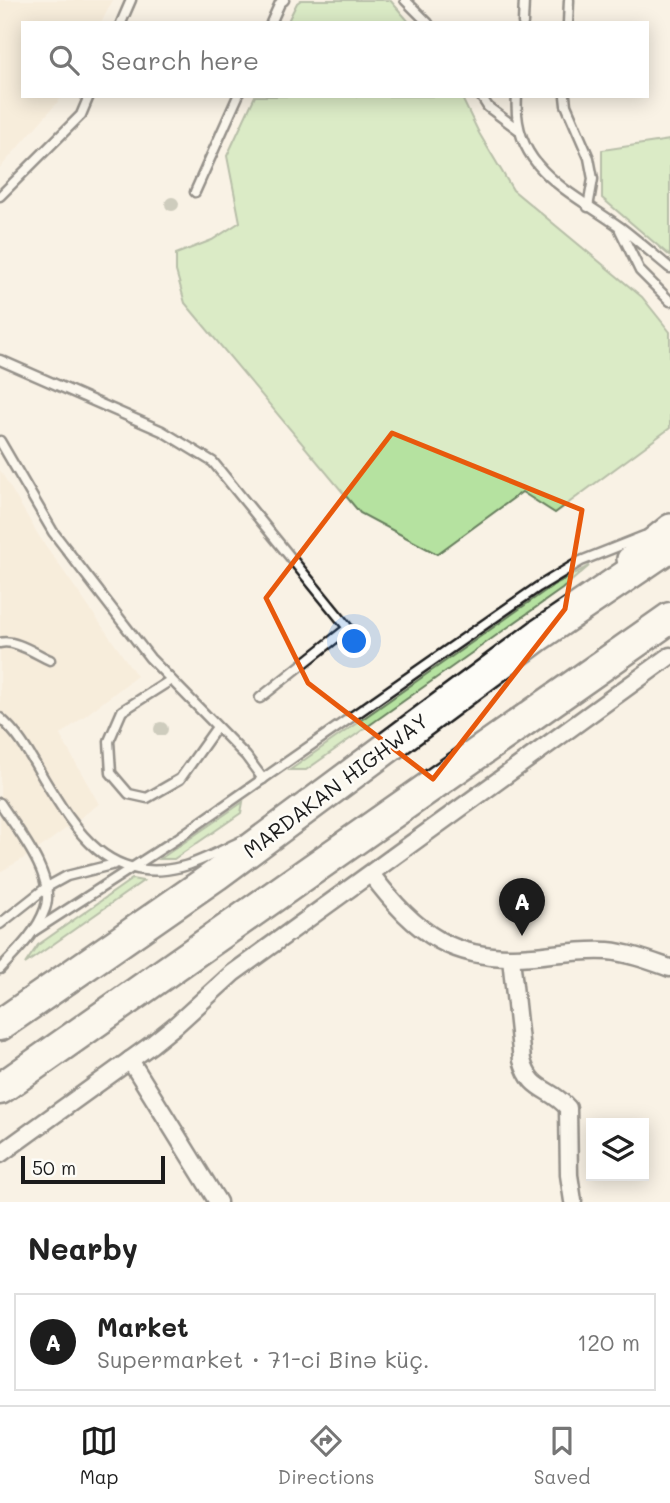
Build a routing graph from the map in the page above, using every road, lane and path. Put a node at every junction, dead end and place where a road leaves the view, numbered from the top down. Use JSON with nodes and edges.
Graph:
{"nodes":[{"id":1,"x":131,"y":0,"type":"edge"},
{"id":2,"x":284,"y":0,"type":"edge"},
{"id":3,"x":405,"y":0,"type":"edge"},
{"id":4,"x":524,"y":0,"type":"edge"},
{"id":5,"x":569,"y":0,"type":"edge"},
{"id":6,"x":122,"y":21,"type":"edge"},
{"id":7,"x":272,"y":21,"type":"edge"},
{"id":8,"x":426,"y":21,"type":"edge"},
{"id":9,"x":523,"y":21,"type":"edge"},
{"id":10,"x":568,"y":21,"type":"edge"},
{"id":11,"x":88,"y":98,"type":"edge"},
{"id":12,"x":237,"y":98,"type":"edge"},
{"id":13,"x":482,"y":98,"type":"edge"},
{"id":14,"x":517,"y":98,"type":"edge"},
{"id":15,"x":565,"y":98,"type":"edge"},
{"id":16,"x":519,"y":130,"type":"junction"},
{"id":17,"x":195,"y":192,"type":"dead end"},
{"id":18,"x":0,"y":197,"type":"edge"},
{"id":19,"x":588,"y":207,"type":"junction"},
{"id":20,"x":619,"y":227,"type":"junction"},
{"id":21,"x":670,"y":268,"type":"edge"},
{"id":22,"x":670,"y":301,"type":"edge"},
{"id":23,"x":0,"y":360,"type":"edge"},
{"id":24,"x":0,"y":441,"type":"edge"},
{"id":25,"x":670,"y":525,"type":"edge"},
{"id":26,"x":670,"y":546,"type":"edge"},
{"id":27,"x":670,"y":618,"type":"edge"},
{"id":28,"x":539,"y":635,"type":"junction"},
{"id":29,"x":0,"y":643,"type":"edge"},
{"id":30,"x":670,"y":656,"type":"edge"},
{"id":31,"x":50,"y":660,"type":"dead end"},
{"id":32,"x":171,"y":680,"type":"junction"},
{"id":33,"x":260,"y":698,"type":"dead end"},
{"id":34,"x":0,"y":718,"type":"edge"},
{"id":35,"x":217,"y":727,"type":"junction"},
{"id":36,"x":263,"y":779,"type":"junction"},
{"id":37,"x":0,"y":803,"type":"edge"},
{"id":38,"x":298,"y":815,"type":"junction"},
{"id":39,"x":115,"y":864,"type":"junction"},
{"id":40,"x":131,"y":867,"type":"junction"},
{"id":41,"x":371,"y":874,"type":"junction"},
{"id":42,"x":47,"y":887,"type":"junction"},
{"id":43,"x":0,"y":925,"type":"edge"},
{"id":44,"x":34,"y":931,"type":"junction"},
{"id":45,"x":511,"y":958,"type":"junction"},
{"id":46,"x":670,"y":968,"type":"edge"},
{"id":47,"x":0,"y":969,"type":"edge"},
{"id":48,"x":0,"y":1025,"type":"edge"},
{"id":49,"x":130,"y":1060,"type":"junction"},
{"id":50,"x":0,"y":1089,"type":"edge"},
{"id":51,"x":0,"y":1154,"type":"edge"},
{"id":52,"x":218,"y":1202,"type":"edge"},
{"id":53,"x":573,"y":1202,"type":"edge"}],
"edges":[{"from":1,"to":6,"type":"lane"},
{"from":2,"to":7,"type":"lane"},
{"from":3,"to":8,"type":"lane"},
{"from":4,"to":9,"type":"lane"},
{"from":5,"to":10,"type":"lane"},
{"from":11,"to":18,"type":"lane"},
{"from":12,"to":17,"type":"lane"},
{"from":13,"to":16,"type":"lane"},
{"from":14,"to":16,"type":"lane"},
{"from":15,"to":19,"type":"lane"},
{"from":16,"to":19,"type":"lane"},
{"from":19,"to":20,"type":"lane"},
{"from":20,"to":21,"type":"lane"},
{"from":20,"to":22,"type":"lane"},
{"from":23,"to":33,"type":"lane"},
{"from":24,"to":32,"type":"lane"},
{"from":25,"to":28,"type":"main road"},
{"from":25,"to":36,"type":"lane"},
{"from":26,"to":28,"type":"highway","name":"MARDAKAN HIGHWAY"},
{"from":27,"to":50,"type":"highway"},
{"from":28,"to":38,"type":"highway","name":"MARDAKAN HIGHWAY"},
{"from":29,"to":31,"type":"lane"},
{"from":30,"to":41,"type":"street"},
{"from":32,"to":35,"type":"lane"},
{"from":32,"to":35,"type":"lane"},
{"from":34,"to":39,"type":"lane"},
{"from":35,"to":36,"type":"lane"},
{"from":36,"to":40,"type":"lane"},
{"from":37,"to":42,"type":"lane"},
{"from":38,"to":40,"type":"lane"},
{"from":38,"to":48,"type":"highway","name":"MARDAKAN HIGHWAY"},
{"from":39,"to":40,"type":"lane"},
{"from":39,"to":42,"type":"lane"},
{"from":40,"to":44,"type":"lane"},
{"from":41,"to":45,"type":"street"},
{"from":41,"to":49,"type":"street"},
{"from":42,"to":43,"type":"lane"},
{"from":42,"to":44,"type":"lane"},
{"from":44,"to":47,"type":"lane"},
{"from":45,"to":46,"type":"street"},
{"from":45,"to":53,"type":"street"},
{"from":49,"to":51,"type":"street"},
{"from":49,"to":52,"type":"street"}]}
